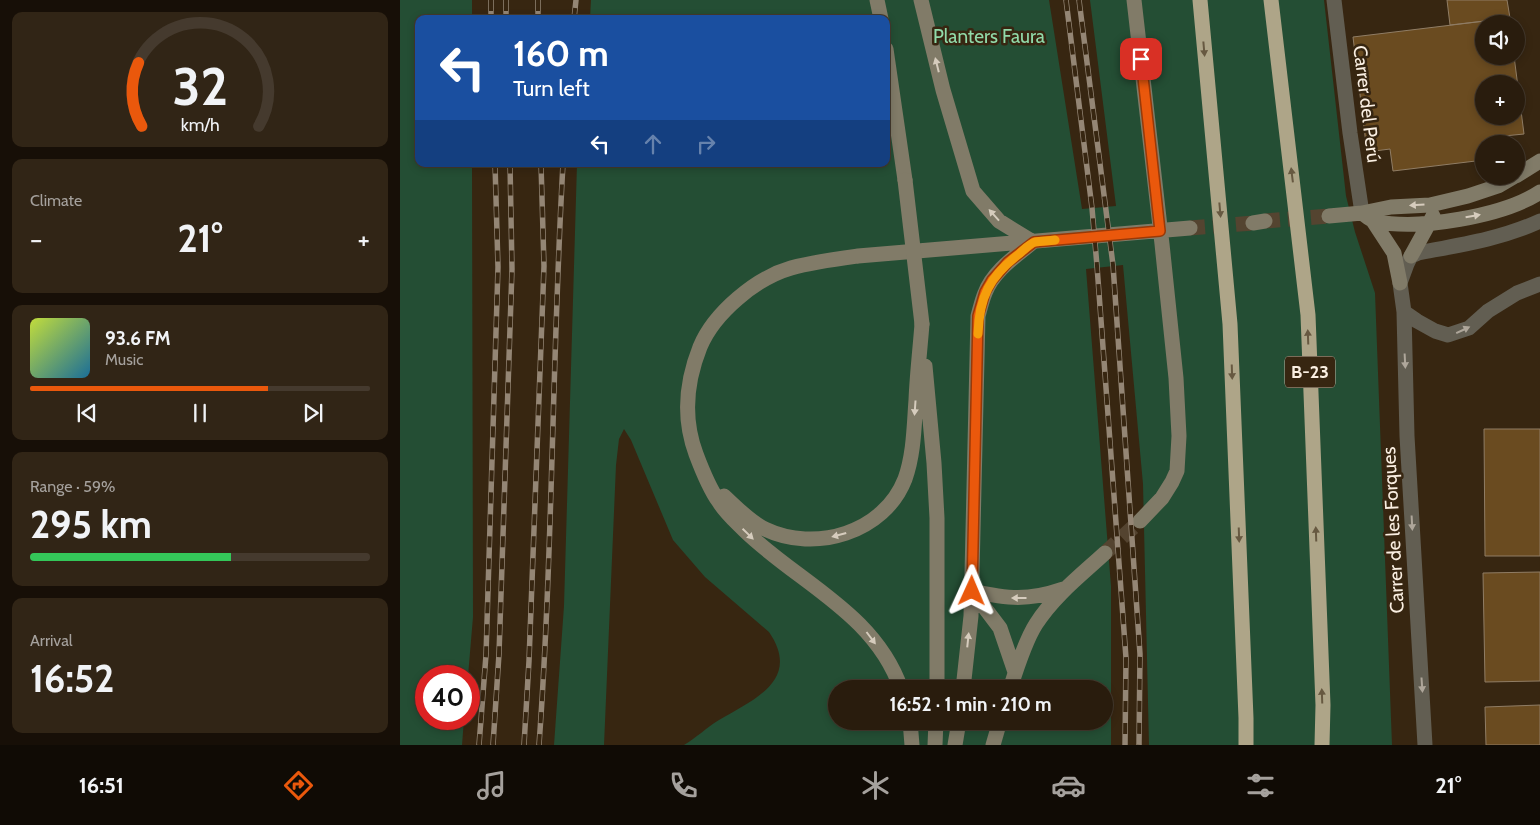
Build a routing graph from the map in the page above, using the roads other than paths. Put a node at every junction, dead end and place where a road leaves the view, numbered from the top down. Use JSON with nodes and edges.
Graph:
{"nodes":[{"id":1,"x":877,"y":0,"type":"edge"},
{"id":2,"x":921,"y":0,"type":"edge"},
{"id":3,"x":1134,"y":0,"type":"edge"},
{"id":4,"x":1200,"y":0,"type":"edge"},
{"id":5,"x":1272,"y":0,"type":"edge"},
{"id":6,"x":1334,"y":0,"type":"edge"},
{"id":7,"x":880,"y":15,"type":"edge"},
{"id":8,"x":890,"y":77,"type":"edge"},
{"id":9,"x":1540,"y":161,"type":"edge"},
{"id":10,"x":1525,"y":170,"type":"edge"},
{"id":11,"x":1498,"y":186,"type":"joint"},
{"id":12,"x":1540,"y":192,"type":"edge"},
{"id":13,"x":1329,"y":216,"type":"tunnel mouth"},
{"id":14,"x":1367,"y":217,"type":"junction"},
{"id":15,"x":1540,"y":220,"type":"edge"},
{"id":16,"x":1429,"y":223,"type":"junction"},
{"id":17,"x":1190,"y":228,"type":"tunnel mouth"},
{"id":18,"x":1160,"y":231,"type":"junction"},
{"id":19,"x":1034,"y":242,"type":"junction"},
{"id":20,"x":1411,"y":256,"type":"junction"},
{"id":21,"x":1400,"y":283,"type":"junction"},
{"id":22,"x":1540,"y":284,"type":"edge"},
{"id":23,"x":1404,"y":312,"type":"junction"},
{"id":24,"x":922,"y":324,"type":"junction"},
{"id":25,"x":708,"y":482,"type":"junction"},
{"id":26,"x":1140,"y":522,"type":"tunnel mouth"},
{"id":27,"x":1105,"y":553,"type":"tunnel mouth"},
{"id":28,"x":1066,"y":588,"type":"junction"},
{"id":29,"x":972,"y":591,"type":"junction"},
{"id":30,"x":1015,"y":672,"type":"junction"},
{"id":31,"x":897,"y":680,"type":"edge"},
{"id":32,"x":937,"y":680,"type":"edge"},
{"id":33,"x":964,"y":680,"type":"edge"},
{"id":34,"x":1013,"y":680,"type":"edge"},
{"id":35,"x":911,"y":730,"type":"edge"},
{"id":36,"x":936,"y":730,"type":"edge"},
{"id":37,"x":958,"y":730,"type":"edge"},
{"id":38,"x":997,"y":730,"type":"edge"},
{"id":39,"x":912,"y":745,"type":"edge"},
{"id":40,"x":935,"y":745,"type":"edge"},
{"id":41,"x":955,"y":745,"type":"edge"},
{"id":42,"x":993,"y":745,"type":"edge"},
{"id":43,"x":1246,"y":745,"type":"edge"},
{"id":44,"x":1322,"y":745,"type":"edge"},
{"id":45,"x":1425,"y":745,"type":"edge"}],
"edges":[{"from":1,"to":7,"type":"street"},
{"from":19,"to":2,"type":"street","one_way":true},
{"from":3,"to":18,"type":"street"},
{"from":4,"to":43,"type":"highway","one_way":true},
{"from":44,"to":5,"type":"highway","number":"B-23","one_way":true},
{"from":6,"to":14,"type":"street","name":"Carrer del Perú"},
{"from":8,"to":24,"type":"street","bridge":true},
{"from":9,"to":10,"type":"street"},
{"from":11,"to":14,"type":"street","one_way":true},
{"from":11,"to":16,"type":"street"},
{"from":16,"to":12,"type":"street","one_way":true},
{"from":13,"to":14,"type":"street"},
{"from":14,"to":16,"type":"street"},
{"from":14,"to":21,"type":"street"},
{"from":15,"to":20,"type":"street"},
{"from":16,"to":20,"type":"street"},
{"from":17,"to":18,"type":"street"},
{"from":18,"to":19,"type":"street"},
{"from":18,"to":26,"type":"street"},
{"from":19,"to":25,"type":"street"},
{"from":19,"to":29,"type":"street"},
{"from":20,"to":21,"type":"street","name":"Carrer de les Forques"},
{"from":21,"to":23,"type":"street","name":"Carrer de les Forques"},
{"from":23,"to":22,"type":"street","one_way":true},
{"from":23,"to":45,"type":"street","name":"Carrer de les Forques","one_way":true},
{"from":24,"to":25,"type":"street","one_way":true},
{"from":24,"to":32,"type":"street"},
{"from":25,"to":31,"type":"street","one_way":true},
{"from":27,"to":28,"type":"street"},
{"from":28,"to":29,"type":"street","one_way":true},
{"from":28,"to":30,"type":"street"},
{"from":29,"to":30,"type":"street"},
{"from":33,"to":29,"type":"street","one_way":true},
{"from":30,"to":34,"type":"street"},
{"from":35,"to":39,"type":"street"},
{"from":36,"to":40,"type":"street"},
{"from":37,"to":41,"type":"street"},
{"from":38,"to":42,"type":"street"}]}
